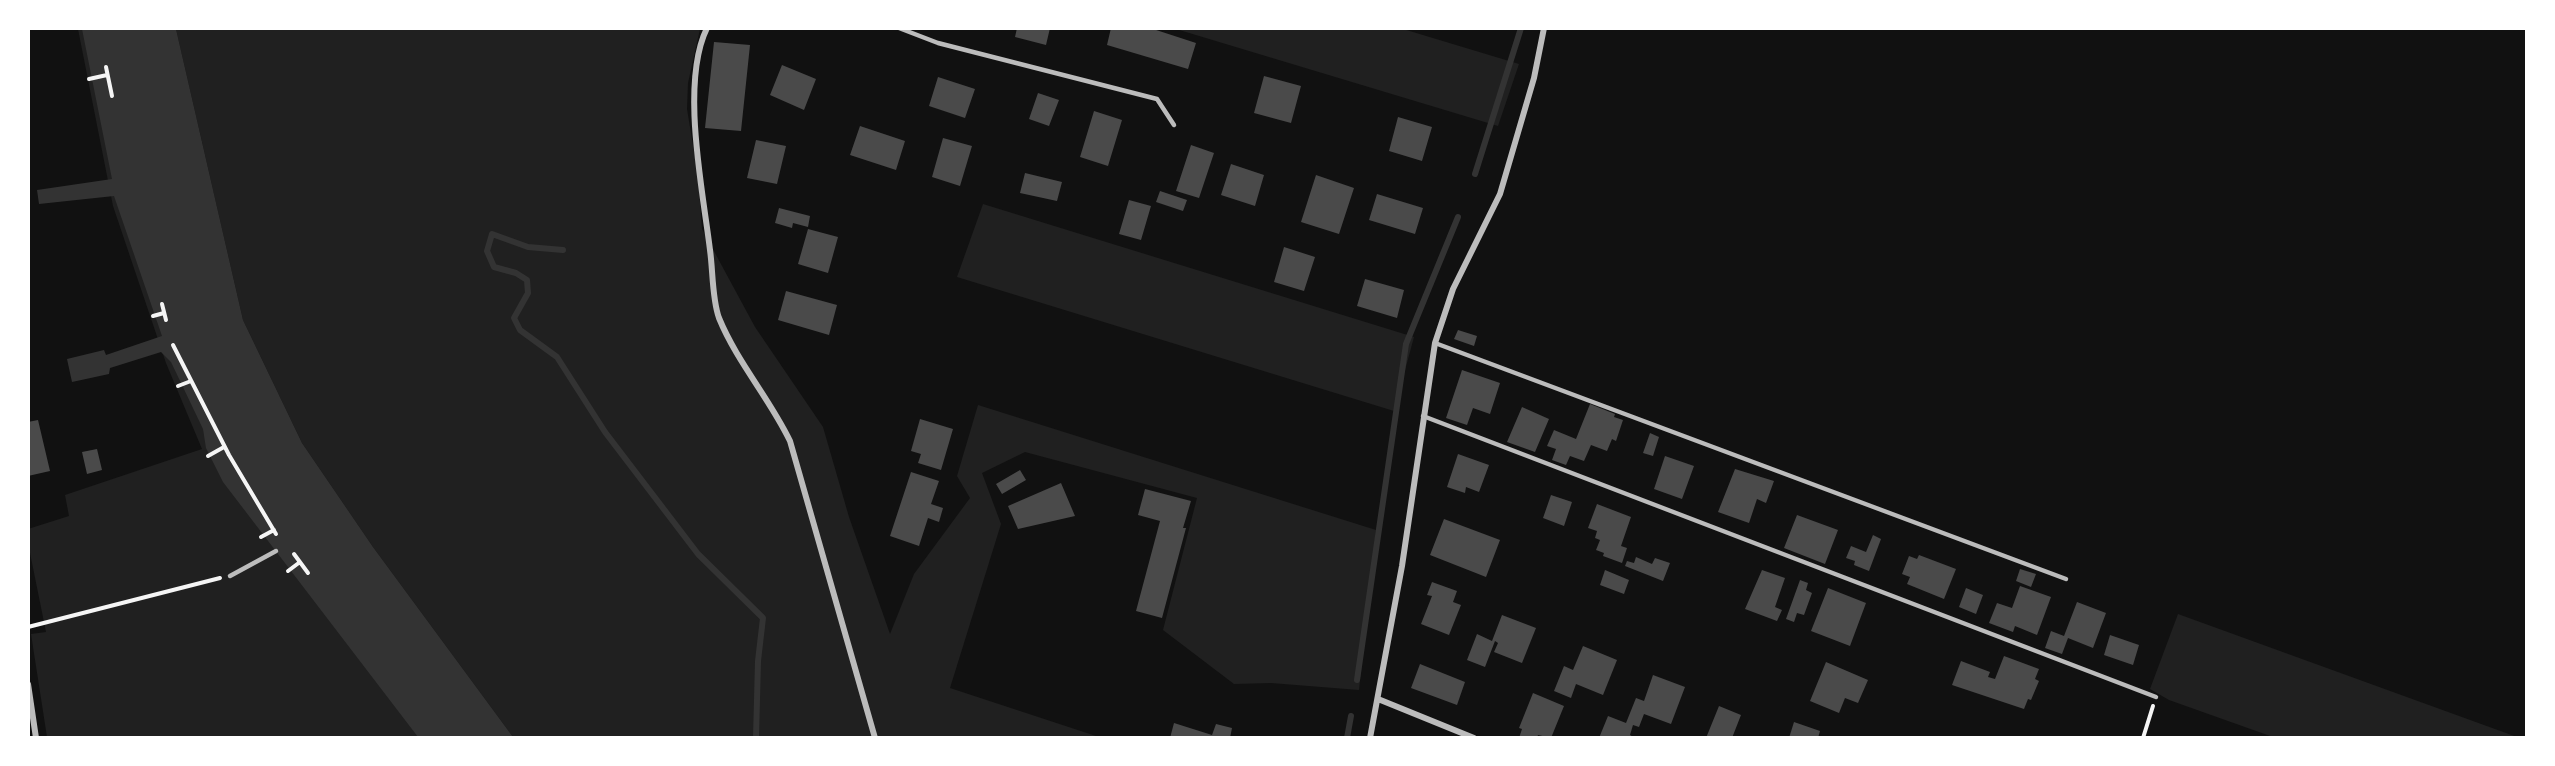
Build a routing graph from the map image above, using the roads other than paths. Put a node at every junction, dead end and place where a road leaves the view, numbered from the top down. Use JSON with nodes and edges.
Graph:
{"nodes":[{"id":1,"x":707,"y":28,"type":"edge"},
{"id":2,"x":899,"y":28,"type":"edge"},
{"id":3,"x":1544,"y":28,"type":"edge"},
{"id":4,"x":1174,"y":125,"type":"dead end"},
{"id":5,"x":1435,"y":342,"type":"junction"},
{"id":6,"x":1423,"y":416,"type":"junction"},
{"id":7,"x":276,"y":551,"type":"dead end"},
{"id":8,"x":230,"y":576,"type":"road end"},
{"id":9,"x":2066,"y":579,"type":"dead end"},
{"id":10,"x":28,"y":684,"type":"edge"},
{"id":11,"x":2156,"y":697,"type":"road end"},
{"id":12,"x":1378,"y":699,"type":"junction"},
{"id":13,"x":36,"y":738,"type":"edge"},
{"id":14,"x":875,"y":738,"type":"edge"},
{"id":15,"x":1370,"y":738,"type":"edge"},
{"id":16,"x":1474,"y":738,"type":"edge"}],
"edges":[{"from":1,"to":14,"type":"street"},
{"from":2,"to":4,"type":"lane"},
{"from":3,"to":5,"type":"street"},
{"from":5,"to":6,"type":"street"},
{"from":5,"to":9,"type":"lane"},
{"from":6,"to":11,"type":"lane"},
{"from":6,"to":12,"type":"street"},
{"from":7,"to":8,"type":"lane"},
{"from":10,"to":13,"type":"street"},
{"from":12,"to":15,"type":"street"},
{"from":12,"to":16,"type":"street"}]}
